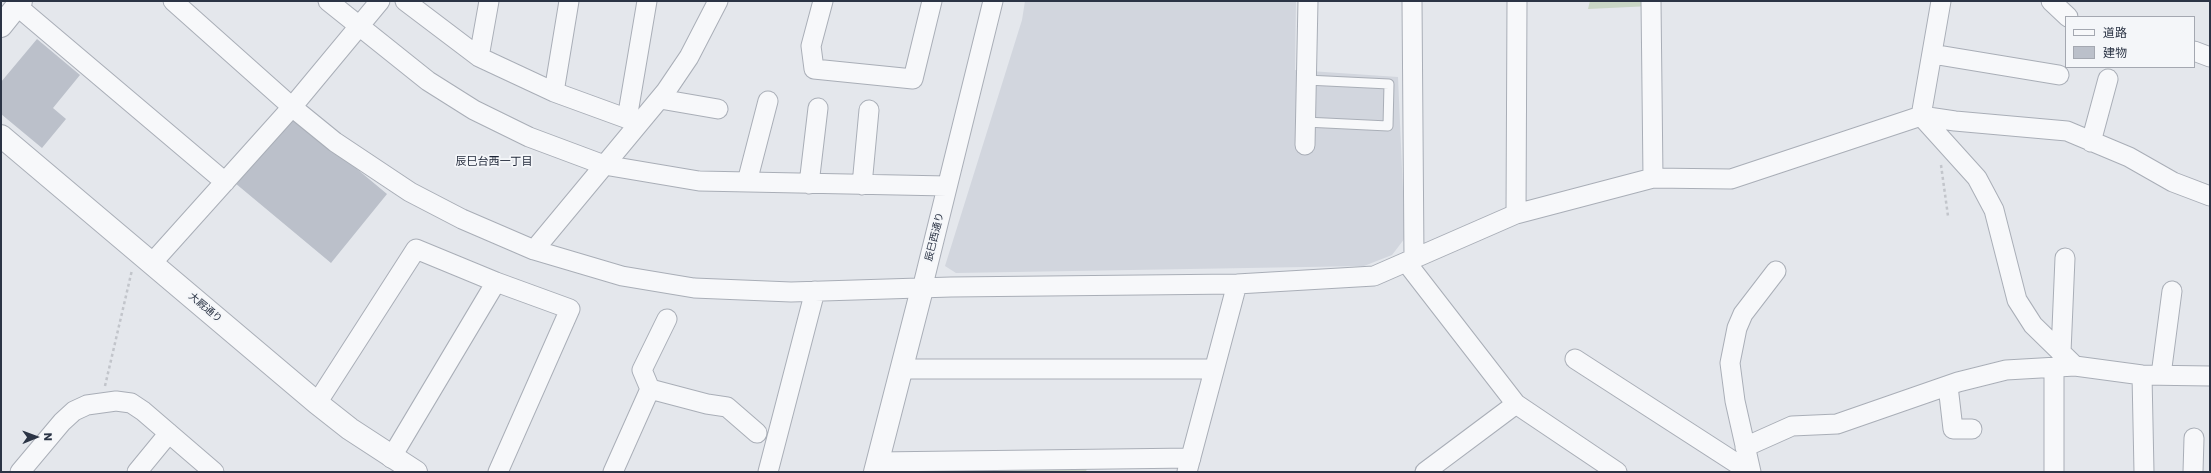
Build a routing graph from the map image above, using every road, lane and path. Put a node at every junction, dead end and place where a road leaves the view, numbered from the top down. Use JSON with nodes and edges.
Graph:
{"nodes":[{"id":1,"x":173,"y":1,"type":"edge"},
{"id":2,"x":328,"y":1,"type":"edge"},
{"id":3,"x":380,"y":1,"type":"edge"},
{"id":4,"x":405,"y":1,"type":"edge"},
{"id":5,"x":489,"y":1,"type":"edge"},
{"id":6,"x":569,"y":1,"type":"edge"},
{"id":7,"x":647,"y":1,"type":"edge"},
{"id":8,"x":718,"y":1,"type":"edge"},
{"id":9,"x":823,"y":1,"type":"edge"},
{"id":10,"x":932,"y":1,"type":"edge"},
{"id":11,"x":993,"y":1,"type":"edge"},
{"id":12,"x":1308,"y":1,"type":"edge"},
{"id":13,"x":1412,"y":1,"type":"edge"},
{"id":14,"x":1517,"y":1,"type":"edge"},
{"id":15,"x":1651,"y":1,"type":"edge"},
{"id":16,"x":1941,"y":1,"type":"edge"},
{"id":17,"x":2051,"y":1,"type":"edge"},
{"id":18,"x":19,"y":4,"type":"edge"},
{"id":19,"x":2067,"y":16,"type":"edge"},
{"id":20,"x":1,"y":26,"type":"edge"},
{"id":21,"x":359,"y":27,"type":"junction"},
{"id":22,"x":2195,"y":51,"type":"edge"},
{"id":23,"x":1932,"y":54,"type":"junction"},
{"id":24,"x":479,"y":57,"type":"junction"},
{"id":25,"x":2210,"y":57,"type":"edge"},
{"id":26,"x":2060,"y":75,"type":"dead end"},
{"id":27,"x":2108,"y":79,"type":"dead end"},
{"id":28,"x":1306,"y":80,"type":"junction"},
{"id":29,"x":554,"y":92,"type":"junction"},
{"id":30,"x":660,"y":98,"type":"junction"},
{"id":31,"x":768,"y":101,"type":"dead end"},
{"id":32,"x":292,"y":107,"type":"junction"},
{"id":33,"x":818,"y":108,"type":"dead end"},
{"id":34,"x":718,"y":109,"type":"dead end"},
{"id":35,"x":869,"y":110,"type":"dead end"},
{"id":36,"x":1921,"y":116,"type":"junction"},
{"id":37,"x":633,"y":121,"type":"junction"},
{"id":38,"x":1305,"y":122,"type":"junction"},
{"id":39,"x":1,"y":136,"type":"edge"},
{"id":40,"x":2091,"y":142,"type":"junction"},
{"id":41,"x":1305,"y":145,"type":"dead end"},
{"id":42,"x":1941,"y":160,"type":"dead end"},
{"id":43,"x":604,"y":165,"type":"junction"},
{"id":44,"x":1653,"y":178,"type":"junction"},
{"id":45,"x":224,"y":182,"type":"junction"},
{"id":46,"x":747,"y":182,"type":"junction"},
{"id":47,"x":809,"y":184,"type":"junction"},
{"id":48,"x":862,"y":185,"type":"junction"},
{"id":49,"x":947,"y":186,"type":"junction"},
{"id":50,"x":2210,"y":196,"type":"edge"},
{"id":51,"x":1516,"y":214,"type":"junction"},
{"id":52,"x":1948,"y":216,"type":"dead end"},
{"id":53,"x":534,"y":250,"type":"junction"},
{"id":54,"x":144,"y":257,"type":"junction"},
{"id":55,"x":2065,"y":258,"type":"dead end"},
{"id":56,"x":1410,"y":260,"type":"junction"},
{"id":57,"x":1776,"y":271,"type":"dead end"},
{"id":58,"x":496,"y":282,"type":"junction"},
{"id":59,"x":1237,"y":284,"type":"junction"},
{"id":60,"x":922,"y":289,"type":"junction"},
{"id":61,"x":815,"y":291,"type":"junction"},
{"id":62,"x":2172,"y":291,"type":"dead end"},
{"id":63,"x":667,"y":319,"type":"dead end"},
{"id":64,"x":1575,"y":359,"type":"dead end"},
{"id":65,"x":2057,"y":360,"type":"junction"},
{"id":66,"x":901,"y":369,"type":"junction"},
{"id":67,"x":1214,"y":369,"type":"junction"},
{"id":68,"x":2142,"y":375,"type":"junction"},
{"id":69,"x":2161,"y":375,"type":"junction"},
{"id":70,"x":2210,"y":376,"type":"edge"},
{"id":71,"x":1948,"y":386,"type":"junction"},
{"id":72,"x":650,"y":389,"type":"junction"},
{"id":73,"x":102,"y":402,"type":"junction"},
{"id":74,"x":317,"y":403,"type":"junction"},
{"id":75,"x":1516,"y":404,"type":"junction"},
{"id":76,"x":1972,"y":429,"type":"dead end"},
{"id":77,"x":169,"y":433,"type":"junction"},
{"id":78,"x":757,"y":433,"type":"dead end"},
{"id":79,"x":2194,"y":438,"type":"dead end"},
{"id":80,"x":1745,"y":447,"type":"junction"},
{"id":81,"x":391,"y":458,"type":"junction"},
{"id":82,"x":1189,"y":465,"type":"edge"},
{"id":83,"x":1088,"y":466,"type":"edge"},
{"id":84,"x":876,"y":467,"type":"edge"},
{"id":85,"x":20,"y":472,"type":"edge"},
{"id":86,"x":137,"y":472,"type":"edge"},
{"id":87,"x":214,"y":472,"type":"edge"},
{"id":88,"x":416,"y":472,"type":"edge"},
{"id":89,"x":498,"y":472,"type":"edge"},
{"id":90,"x":613,"y":472,"type":"edge"},
{"id":91,"x":768,"y":472,"type":"edge"},
{"id":92,"x":1425,"y":472,"type":"edge"},
{"id":93,"x":1617,"y":472,"type":"edge"},
{"id":94,"x":1751,"y":472,"type":"edge"},
{"id":95,"x":2054,"y":472,"type":"edge"},
{"id":96,"x":2144,"y":472,"type":"edge"},
{"id":97,"x":2193,"y":472,"type":"edge"}],
"edges":[{"from":1,"to":32,"type":"street"},
{"from":2,"to":21,"type":"street"},
{"from":3,"to":21,"type":"street"},
{"from":4,"to":24,"type":"street"},
{"from":5,"to":24,"type":"street"},
{"from":6,"to":29,"type":"street"},
{"from":7,"to":37,"type":"street"},
{"from":8,"to":30,"type":"street"},
{"from":9,"to":10,"type":"street"},
{"from":11,"to":49,"type":"street","name":"辰巳西通り"},
{"from":12,"to":28,"type":"street"},
{"from":13,"to":56,"type":"street"},
{"from":14,"to":51,"type":"street"},
{"from":15,"to":44,"type":"street"},
{"from":16,"to":23,"type":"street"},
{"from":17,"to":19,"type":"street"},
{"from":18,"to":20,"type":"street"},
{"from":18,"to":45,"type":"street"},
{"from":21,"to":32,"type":"street"},
{"from":21,"to":43,"type":"street"},
{"from":22,"to":25,"type":"street"},
{"from":23,"to":26,"type":"street"},
{"from":23,"to":36,"type":"street"},
{"from":24,"to":29,"type":"street"},
{"from":27,"to":40,"type":"street"},
{"from":28,"to":38,"type":"street"},
{"from":28,"to":38,"type":"lane"},
{"from":29,"to":37,"type":"street"},
{"from":30,"to":34,"type":"street"},
{"from":30,"to":37,"type":"street"},
{"from":31,"to":46,"type":"street"},
{"from":32,"to":45,"type":"street"},
{"from":32,"to":53,"type":"street"},
{"from":33,"to":47,"type":"street"},
{"from":35,"to":48,"type":"street"},
{"from":36,"to":40,"type":"street"},
{"from":36,"to":44,"type":"street"},
{"from":36,"to":65,"type":"street"},
{"from":37,"to":43,"type":"street"},
{"from":38,"to":41,"type":"street"},
{"from":39,"to":54,"type":"street","name":"大厩通り"},
{"from":40,"to":50,"type":"street"},
{"from":42,"to":52,"type":"path"},
{"from":43,"to":46,"type":"street"},
{"from":43,"to":53,"type":"street"},
{"from":44,"to":51,"type":"street"},
{"from":45,"to":54,"type":"street"},
{"from":46,"to":47,"type":"street"},
{"from":47,"to":48,"type":"street"},
{"from":48,"to":49,"type":"street"},
{"from":49,"to":60,"type":"street","name":"辰巳西通り"},
{"from":51,"to":56,"type":"street"},
{"from":53,"to":61,"type":"street"},
{"from":54,"to":73,"type":"path"},
{"from":54,"to":74,"type":"street","name":"大厩通り"},
{"from":55,"to":65,"type":"street"},
{"from":56,"to":59,"type":"street"},
{"from":56,"to":75,"type":"street"},
{"from":57,"to":80,"type":"street"},
{"from":58,"to":74,"type":"street"},
{"from":58,"to":81,"type":"street"},
{"from":58,"to":89,"type":"street"},
{"from":59,"to":60,"type":"street"},
{"from":59,"to":67,"type":"street"},
{"from":60,"to":61,"type":"street"},
{"from":60,"to":66,"type":"street","name":"辰巳西通り"},
{"from":61,"to":91,"type":"street"},
{"from":62,"to":69,"type":"street"},
{"from":63,"to":72,"type":"street"},
{"from":64,"to":94,"type":"street"},
{"from":65,"to":68,"type":"street"},
{"from":65,"to":71,"type":"street"},
{"from":65,"to":95,"type":"street"},
{"from":66,"to":67,"type":"street"},
{"from":66,"to":84,"type":"street","name":"辰巳西通り"},
{"from":67,"to":82,"type":"street"},
{"from":68,"to":69,"type":"street"},
{"from":68,"to":96,"type":"street"},
{"from":69,"to":70,"type":"street"},
{"from":71,"to":76,"type":"street"},
{"from":71,"to":80,"type":"street"},
{"from":72,"to":78,"type":"street"},
{"from":72,"to":90,"type":"street"},
{"from":73,"to":77,"type":"street"},
{"from":73,"to":85,"type":"street"},
{"from":74,"to":81,"type":"street","name":"大厩通り"},
{"from":75,"to":92,"type":"street"},
{"from":75,"to":93,"type":"street"},
{"from":77,"to":86,"type":"street"},
{"from":77,"to":87,"type":"street"},
{"from":79,"to":97,"type":"street"},
{"from":80,"to":94,"type":"street"},
{"from":81,"to":88,"type":"street","name":"大厩通り"},
{"from":82,"to":83,"type":"street"},
{"from":83,"to":84,"type":"street"}]}
